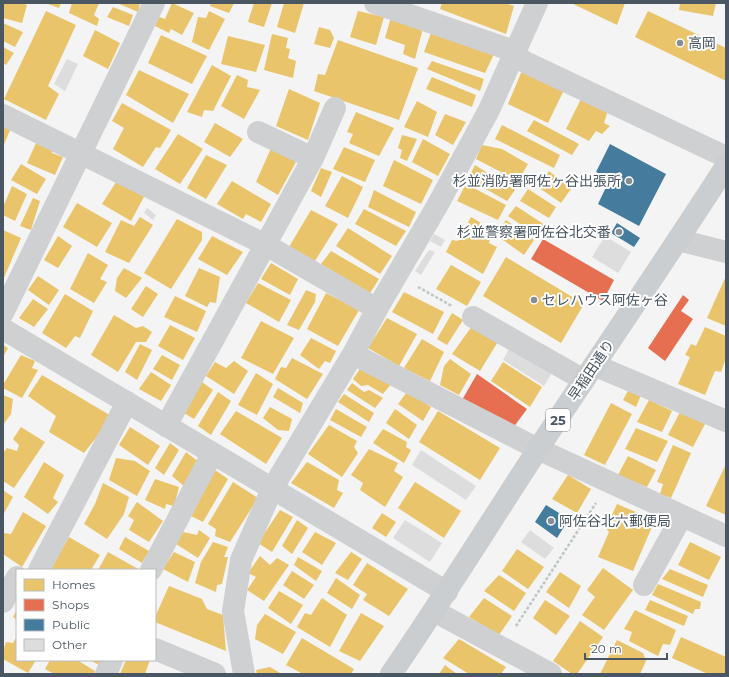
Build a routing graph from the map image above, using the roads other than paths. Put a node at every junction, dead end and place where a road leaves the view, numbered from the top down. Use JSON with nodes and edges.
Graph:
{"nodes":[{"id":1,"x":154,"y":3,"type":"edge"},
{"id":2,"x":375,"y":3,"type":"edge"},
{"id":3,"x":537,"y":3,"type":"edge"},
{"id":4,"x":514,"y":54,"type":"junction"},
{"id":5,"x":335,"y":108,"type":"dead end"},
{"id":6,"x":3,"y":115,"type":"edge"},
{"id":7,"x":258,"y":132,"type":"dead end"},
{"id":8,"x":82,"y":153,"type":"junction"},
{"id":9,"x":726,"y":157,"type":"edge"},
{"id":10,"x":313,"y":158,"type":"junction"},
{"id":11,"x":726,"y":166,"type":"edge"},
{"id":12,"x":678,"y":240,"type":"junction"},
{"id":13,"x":266,"y":245,"type":"junction"},
{"id":14,"x":726,"y":252,"type":"edge"},
{"id":15,"x":377,"y":309,"type":"junction"},
{"id":16,"x":3,"y":313,"type":"edge"},
{"id":17,"x":473,"y":317,"type":"road end"},
{"id":18,"x":3,"y":329,"type":"edge"},
{"id":19,"x":353,"y":354,"type":"junction"},
{"id":20,"x":589,"y":372,"type":"junction"},
{"id":21,"x":127,"y":402,"type":"junction"},
{"id":22,"x":726,"y":421,"type":"edge"},
{"id":23,"x":166,"y":426,"type":"junction"},
{"id":24,"x":538,"y":449,"type":"junction"},
{"id":25,"x":212,"y":454,"type":"junction"},
{"id":26,"x":272,"y":489,"type":"junction"},
{"id":27,"x":682,"y":516,"type":"junction"},
{"id":28,"x":726,"y":536,"type":"edge"},
{"id":29,"x":3,"y":568,"type":"edge"},
{"id":30,"x":40,"y":569,"type":"edge"},
{"id":31,"x":152,"y":569,"type":"edge"},
{"id":32,"x":16,"y":575,"type":"edge"},
{"id":33,"x":16,"y":578,"type":"edge"},
{"id":34,"x":644,"y":585,"type":"dead end"},
{"id":35,"x":447,"y":592,"type":"junction"},
{"id":36,"x":3,"y":602,"type":"edge"},
{"id":37,"x":434,"y":611,"type":"junction"},
{"id":38,"x":156,"y":648,"type":"edge"},
{"id":39,"x":112,"y":661,"type":"edge"},
{"id":40,"x":106,"y":674,"type":"edge"},
{"id":41,"x":215,"y":674,"type":"edge"},
{"id":42,"x":244,"y":674,"type":"edge"},
{"id":43,"x":391,"y":674,"type":"edge"},
{"id":44,"x":551,"y":674,"type":"edge"}],
"edges":[{"from":1,"to":8,"type":"street"},
{"from":2,"to":4,"type":"street"},
{"from":3,"to":4,"type":"street"},
{"from":4,"to":9,"type":"street"},
{"from":4,"to":15,"type":"street"},
{"from":5,"to":10,"type":"street"},
{"from":6,"to":8,"type":"street"},
{"from":7,"to":10,"type":"street"},
{"from":8,"to":13,"type":"street"},
{"from":8,"to":16,"type":"street"},
{"from":10,"to":13,"type":"street"},
{"from":11,"to":12,"type":"main road","name":"早稲田通り","number":"25"},
{"from":12,"to":14,"type":"street"},
{"from":12,"to":20,"type":"main road","name":"早稲田通り","number":"25"},
{"from":13,"to":15,"type":"street"},
{"from":13,"to":23,"type":"street"},
{"from":15,"to":19,"type":"street"},
{"from":17,"to":20,"type":"street"},
{"from":18,"to":21,"type":"street"},
{"from":19,"to":24,"type":"street"},
{"from":19,"to":26,"type":"street"},
{"from":20,"to":22,"type":"street"},
{"from":20,"to":24,"type":"main road","name":"早稲田通り","number":"25"},
{"from":21,"to":23,"type":"street"},
{"from":21,"to":30,"type":"street"},
{"from":23,"to":25,"type":"street"},
{"from":24,"to":27,"type":"street"},
{"from":24,"to":35,"type":"main road","name":"早稲田通り","number":"25"},
{"from":25,"to":26,"type":"street"},
{"from":25,"to":31,"type":"street"},
{"from":26,"to":35,"type":"street"},
{"from":26,"to":42,"type":"street"},
{"from":27,"to":28,"type":"street"},
{"from":27,"to":34,"type":"street"},
{"from":29,"to":32,"type":"street"},
{"from":33,"to":36,"type":"street"},
{"from":35,"to":37,"type":"main road","name":"早稲田通り","number":"25"},
{"from":37,"to":43,"type":"main road","name":"早稲田通り","number":"25"},
{"from":37,"to":44,"type":"street"},
{"from":38,"to":41,"type":"street"},
{"from":39,"to":40,"type":"street"}]}
